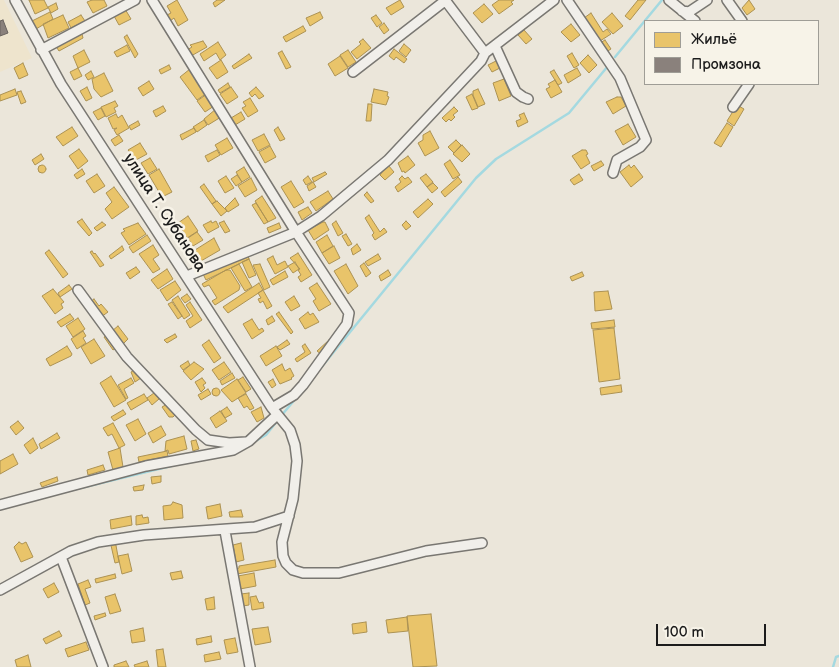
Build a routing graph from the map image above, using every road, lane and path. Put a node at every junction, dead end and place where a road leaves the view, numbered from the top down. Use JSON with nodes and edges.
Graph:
{"nodes":[{"id":1,"x":15,"y":0,"type":"edge"},
{"id":2,"x":135,"y":0,"type":"edge"},
{"id":3,"x":152,"y":0,"type":"edge"},
{"id":4,"x":445,"y":0,"type":"edge"},
{"id":5,"x":554,"y":0,"type":"edge"},
{"id":6,"x":567,"y":0,"type":"edge"},
{"id":7,"x":670,"y":0,"type":"edge"},
{"id":8,"x":706,"y":0,"type":"edge"},
{"id":9,"x":727,"y":0,"type":"edge"},
{"id":10,"x":682,"y":11,"type":"junction"},
{"id":11,"x":694,"y":20,"type":"edge"},
{"id":12,"x":741,"y":20,"type":"edge"},
{"id":13,"x":495,"y":46,"type":"junction"},
{"id":14,"x":41,"y":50,"type":"junction"},
{"id":15,"x":485,"y":54,"type":"junction"},
{"id":16,"x":353,"y":72,"type":"dead end"},
{"id":17,"x":748,"y":85,"type":"edge"},
{"id":18,"x":528,"y":99,"type":"dead end"},
{"id":19,"x":733,"y":107,"type":"dead end"},
{"id":20,"x":613,"y":173,"type":"dead end"},
{"id":21,"x":296,"y":232,"type":"junction"},
{"id":22,"x":187,"y":276,"type":"junction"},
{"id":23,"x":78,"y":290,"type":"dead end"},
{"id":24,"x":276,"y":413,"type":"junction"},
{"id":25,"x":249,"y":442,"type":"junction"},
{"id":26,"x":0,"y":505,"type":"edge"},
{"id":27,"x":289,"y":516,"type":"junction"},
{"id":28,"x":225,"y":531,"type":"junction"},
{"id":29,"x":482,"y":543,"type":"dead end"},
{"id":30,"x":61,"y":556,"type":"junction"},
{"id":31,"x":0,"y":590,"type":"edge"},
{"id":32,"x":103,"y":667,"type":"edge"},
{"id":33,"x":250,"y":667,"type":"edge"}],
"edges":[{"from":1,"to":14,"type":"street","name":"улица Т. Субанова"},
{"from":2,"to":14,"type":"street"},
{"from":3,"to":21,"type":"street"},
{"from":4,"to":15,"type":"street"},
{"from":4,"to":16,"type":"street"},
{"from":5,"to":13,"type":"street"},
{"from":6,"to":20,"type":"street"},
{"from":7,"to":10,"type":"street"},
{"from":8,"to":10,"type":"street"},
{"from":9,"to":12,"type":"street"},
{"from":10,"to":11,"type":"street"},
{"from":13,"to":15,"type":"street"},
{"from":13,"to":18,"type":"street"},
{"from":14,"to":22,"type":"street","name":"улица Т. Субанова"},
{"from":15,"to":21,"type":"street"},
{"from":17,"to":19,"type":"street"},
{"from":21,"to":22,"type":"street"},
{"from":21,"to":24,"type":"street"},
{"from":22,"to":24,"type":"street","name":"улица Т. Субанова"},
{"from":23,"to":25,"type":"street"},
{"from":24,"to":25,"type":"street"},
{"from":24,"to":27,"type":"street","name":"улица Т. Субанова"},
{"from":25,"to":26,"type":"street"},
{"from":27,"to":28,"type":"street"},
{"from":27,"to":29,"type":"street"},
{"from":28,"to":30,"type":"street"},
{"from":28,"to":33,"type":"street"},
{"from":30,"to":31,"type":"street"},
{"from":30,"to":32,"type":"street"}]}
